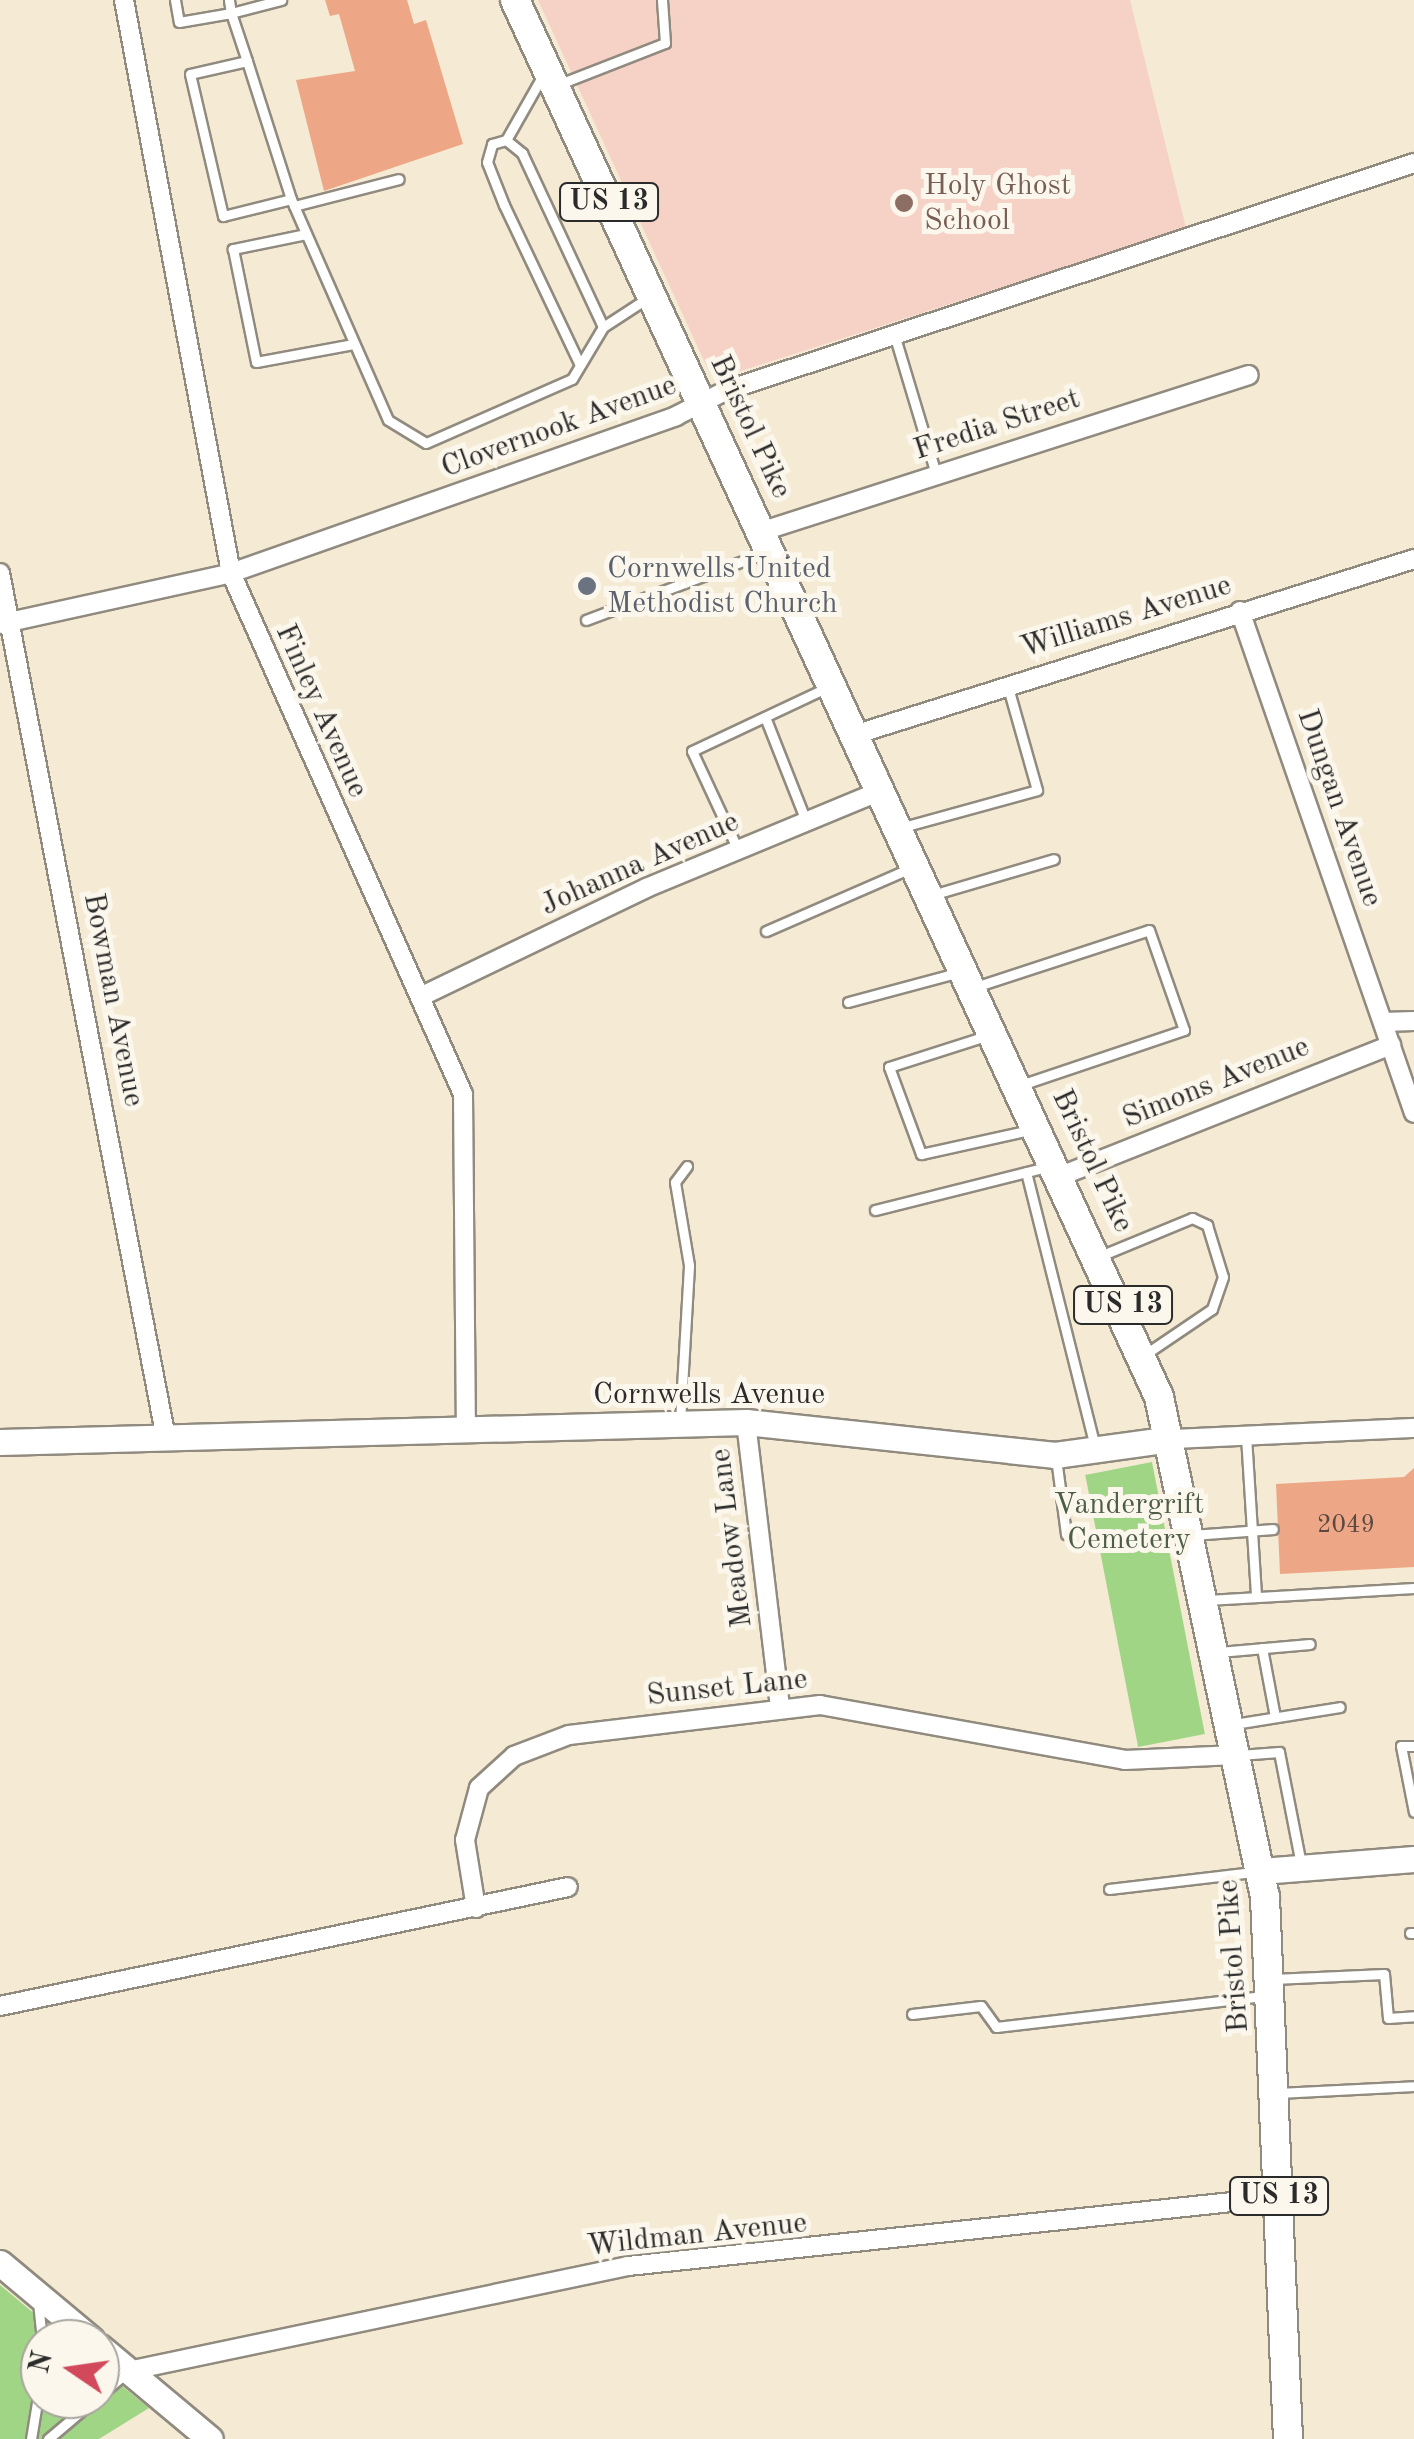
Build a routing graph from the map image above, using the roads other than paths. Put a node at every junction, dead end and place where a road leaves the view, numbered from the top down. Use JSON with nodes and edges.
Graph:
{"nodes":[{"id":1,"x":124,"y":0,"type":"edge"},
{"id":2,"x":175,"y":0,"type":"edge"},
{"id":3,"x":229,"y":0,"type":"edge"},
{"id":4,"x":281,"y":0,"type":"edge"},
{"id":5,"x":515,"y":0,"type":"edge"},
{"id":6,"x":662,"y":0,"type":"edge"},
{"id":7,"x":232,"y":13,"type":"junction"},
{"id":8,"x":247,"y":61,"type":"junction"},
{"id":9,"x":551,"y":77,"type":"junction"},
{"id":10,"x":506,"y":140,"type":"junction"},
{"id":11,"x":1414,"y":163,"type":"edge"},
{"id":12,"x":399,"y":179,"type":"dead end"},
{"id":13,"x":292,"y":202,"type":"junction"},
{"id":14,"x":306,"y":234,"type":"junction"},
{"id":15,"x":652,"y":295,"type":"junction"},
{"id":16,"x":603,"y":327,"type":"junction"},
{"id":17,"x":894,"y":334,"type":"junction"},
{"id":18,"x":353,"y":344,"type":"junction"},
{"id":19,"x":580,"y":365,"type":"junction"},
{"id":20,"x":1249,"y":375,"type":"dead end"},
{"id":21,"x":702,"y":403,"type":"junction"},
{"id":22,"x":936,"y":474,"type":"junction"},
{"id":23,"x":767,"y":540,"type":"junction"},
{"id":24,"x":1414,"y":558,"type":"edge"},
{"id":25,"x":0,"y":573,"type":"edge"},
{"id":26,"x":231,"y":573,"type":"junction"},
{"id":27,"x":1240,"y":611,"type":"junction"},
{"id":28,"x":586,"y":620,"type":"dead end"},
{"id":29,"x":4,"y":623,"type":"edge"},
{"id":30,"x":1006,"y":682,"type":"junction"},
{"id":31,"x":834,"y":684,"type":"junction"},
{"id":32,"x":765,"y":717,"type":"junction"},
{"id":33,"x":857,"y":734,"type":"junction"},
{"id":34,"x":883,"y":790,"type":"junction"},
{"id":35,"x":806,"y":822,"type":"junction"},
{"id":36,"x":901,"y":828,"type":"junction"},
{"id":37,"x":738,"y":850,"type":"junction"},
{"id":38,"x":1054,"y":859,"type":"dead end"},
{"id":39,"x":918,"y":866,"type":"junction"},
{"id":40,"x":932,"y":895,"type":"junction"},
{"id":41,"x":766,"y":931,"type":"dead end"},
{"id":42,"x":971,"y":978,"type":"junction"},
{"id":43,"x":422,"y":996,"type":"junction"},
{"id":44,"x":848,"y":1002,"type":"dead end"},
{"id":45,"x":1414,"y":1021,"type":"edge"},
{"id":46,"x":1383,"y":1022,"type":"junction"},
{"id":47,"x":996,"y":1033,"type":"junction"},
{"id":48,"x":1391,"y":1045,"type":"junction"},
{"id":49,"x":1021,"y":1085,"type":"junction"},
{"id":50,"x":1414,"y":1112,"type":"edge"},
{"id":51,"x":1040,"y":1128,"type":"junction"},
{"id":52,"x":687,"y":1166,"type":"dead end"},
{"id":53,"x":1060,"y":1170,"type":"junction"},
{"id":54,"x":1026,"y":1172,"type":"junction"},
{"id":55,"x":874,"y":1210,"type":"dead end"},
{"id":56,"x":1100,"y":1256,"type":"junction"},
{"id":57,"x":1144,"y":1355,"type":"junction"},
{"id":58,"x":746,"y":1422,"type":"junction"},
{"id":59,"x":680,"y":1425,"type":"junction"},
{"id":60,"x":1414,"y":1428,"type":"edge"},
{"id":61,"x":466,"y":1431,"type":"junction"},
{"id":62,"x":1246,"y":1436,"type":"junction"},
{"id":63,"x":166,"y":1438,"type":"junction"},
{"id":64,"x":1172,"y":1439,"type":"junction"},
{"id":65,"x":0,"y":1442,"type":"edge"},
{"id":66,"x":1096,"y":1453,"type":"junction"},
{"id":67,"x":1055,"y":1455,"type":"junction"},
{"id":68,"x":1274,"y":1529,"type":"dead end"},
{"id":69,"x":1251,"y":1531,"type":"junction"},
{"id":70,"x":1066,"y":1534,"type":"dead end"},
{"id":71,"x":1193,"y":1535,"type":"junction"},
{"id":72,"x":1414,"y":1588,"type":"edge"},
{"id":73,"x":1256,"y":1598,"type":"junction"},
{"id":74,"x":1206,"y":1600,"type":"junction"},
{"id":75,"x":1310,"y":1644,"type":"dead end"},
{"id":76,"x":1262,"y":1648,"type":"junction"},
{"id":77,"x":1216,"y":1652,"type":"junction"},
{"id":78,"x":1340,"y":1706,"type":"dead end"},
{"id":79,"x":780,"y":1707,"type":"junction"},
{"id":80,"x":1275,"y":1718,"type":"junction"},
{"id":81,"x":1232,"y":1725,"type":"junction"},
{"id":82,"x":1414,"y":1746,"type":"edge"},
{"id":83,"x":1236,"y":1755,"type":"junction"},
{"id":84,"x":1414,"y":1812,"type":"edge"},
{"id":85,"x":1414,"y":1860,"type":"edge"},
{"id":86,"x":1302,"y":1868,"type":"junction"},
{"id":87,"x":1261,"y":1871,"type":"junction"},
{"id":88,"x":568,"y":1887,"type":"dead end"},
{"id":89,"x":1109,"y":1890,"type":"dead end"},
{"id":90,"x":476,"y":1908,"type":"junction"},
{"id":91,"x":1271,"y":1987,"type":"junction"},
{"id":92,"x":0,"y":2006,"type":"edge"},
{"id":93,"x":912,"y":2014,"type":"dead end"},
{"id":94,"x":1414,"y":2016,"type":"edge"},
{"id":95,"x":1414,"y":2086,"type":"edge"},
{"id":96,"x":1275,"y":2093,"type":"junction"},
{"id":97,"x":1279,"y":2198,"type":"junction"},
{"id":98,"x":0,"y":2262,"type":"edge"},
{"id":99,"x":37,"y":2294,"type":"junction"},
{"id":100,"x":40,"y":2319,"type":"edge"},
{"id":101,"x":67,"y":2319,"type":"edge"},
{"id":102,"x":120,"y":2363,"type":"edge"},
{"id":103,"x":128,"y":2370,"type":"junction"},
{"id":104,"x":48,"y":2439,"type":"edge"},
{"id":105,"x":210,"y":2439,"type":"edge"},
{"id":106,"x":1288,"y":2439,"type":"edge"}],
"edges":[{"from":1,"to":26,"type":"street","name":"Finley Avenue"},
{"from":2,"to":7,"type":"lane"},
{"from":3,"to":7,"type":"lane"},
{"from":4,"to":7,"type":"lane"},
{"from":5,"to":9,"type":"main road","name":"Bristol Pike","number":"US 13"},
{"from":6,"to":9,"type":"lane"},
{"from":7,"to":8,"type":"lane"},
{"from":8,"to":13,"type":"lane"},
{"from":8,"to":13,"type":"lane"},
{"from":9,"to":10,"type":"lane"},
{"from":9,"to":15,"type":"main road","name":"Bristol Pike","number":"US 13"},
{"from":10,"to":16,"type":"lane"},
{"from":10,"to":19,"type":"lane"},
{"from":11,"to":17,"type":"street","name":"Clovernook Avenue"},
{"from":12,"to":13,"type":"lane"},
{"from":13,"to":14,"type":"lane"},
{"from":14,"to":18,"type":"lane"},
{"from":14,"to":18,"type":"lane"},
{"from":15,"to":16,"type":"lane"},
{"from":15,"to":21,"type":"main road","name":"Bristol Pike","number":"US 13"},
{"from":16,"to":19,"type":"lane"},
{"from":17,"to":21,"type":"street","name":"Clovernook Avenue"},
{"from":17,"to":22,"type":"lane"},
{"from":18,"to":19,"type":"lane"},
{"from":20,"to":22,"type":"street","name":"Fredia Street"},
{"from":21,"to":23,"type":"main road","name":"Bristol Pike","number":"US 13"},
{"from":21,"to":26,"type":"street","name":"Clovernook Avenue"},
{"from":22,"to":23,"type":"street","name":"Fredia Street"},
{"from":23,"to":28,"type":"lane"},
{"from":23,"to":31,"type":"main road","name":"Bristol Pike","number":"US 13"},
{"from":24,"to":27,"type":"street","name":"Williams Avenue"},
{"from":25,"to":29,"type":"street","name":"Bowman Avenue"},
{"from":26,"to":29,"type":"street","name":"Clovernook Avenue"},
{"from":26,"to":43,"type":"street","name":"Finley Avenue"},
{"from":27,"to":30,"type":"street","name":"Williams Avenue"},
{"from":27,"to":46,"type":"street","name":"Dungan Avenue"},
{"from":29,"to":63,"type":"street","name":"Bowman Avenue"},
{"from":30,"to":33,"type":"street","name":"Williams Avenue"},
{"from":30,"to":36,"type":"lane"},
{"from":31,"to":32,"type":"lane"},
{"from":31,"to":33,"type":"main road","name":"Bristol Pike","number":"US 13"},
{"from":32,"to":35,"type":"lane"},
{"from":32,"to":37,"type":"lane"},
{"from":33,"to":34,"type":"main road","name":"Bristol Pike","number":"US 13"},
{"from":34,"to":35,"type":"street","name":"Johanna Avenue"},
{"from":34,"to":36,"type":"main road","name":"Bristol Pike","number":"US 13"},
{"from":35,"to":37,"type":"street","name":"Johanna Avenue"},
{"from":36,"to":39,"type":"main road","name":"Bristol Pike","number":"US 13"},
{"from":37,"to":43,"type":"street","name":"Johanna Avenue"},
{"from":38,"to":40,"type":"lane"},
{"from":39,"to":40,"type":"main road","name":"Bristol Pike","number":"US 13"},
{"from":39,"to":41,"type":"lane"},
{"from":40,"to":42,"type":"main road","name":"Bristol Pike","number":"US 13"},
{"from":42,"to":44,"type":"lane"},
{"from":42,"to":47,"type":"main road","name":"Bristol Pike","number":"US 13"},
{"from":42,"to":49,"type":"lane"},
{"from":43,"to":61,"type":"street","name":"Finley Avenue"},
{"from":45,"to":46,"type":"street"},
{"from":46,"to":48,"type":"street","name":"Dungan Avenue"},
{"from":47,"to":49,"type":"main road","name":"Bristol Pike","number":"US 13"},
{"from":47,"to":51,"type":"lane"},
{"from":48,"to":50,"type":"street"},
{"from":48,"to":53,"type":"street","name":"Simons Avenue"},
{"from":49,"to":51,"type":"main road","name":"Bristol Pike","number":"US 13"},
{"from":51,"to":53,"type":"main road","name":"Bristol Pike","number":"US 13"},
{"from":52,"to":59,"type":"lane"},
{"from":53,"to":54,"type":"lane"},
{"from":53,"to":56,"type":"main road","name":"Bristol Pike","number":"US 13"},
{"from":54,"to":55,"type":"lane"},
{"from":54,"to":66,"type":"lane"},
{"from":56,"to":57,"type":"main road","name":"Bristol Pike","number":"US 13"},
{"from":56,"to":57,"type":"lane"},
{"from":57,"to":64,"type":"main road","name":"Bristol Pike","number":"US 13"},
{"from":58,"to":59,"type":"street","name":"Cornwells Avenue"},
{"from":58,"to":67,"type":"street","name":"Cornwells Avenue"},
{"from":58,"to":79,"type":"street","name":"Meadow Lane"},
{"from":59,"to":61,"type":"street","name":"Cornwells Avenue"},
{"from":60,"to":62,"type":"street","name":"Cornwells Avenue"},
{"from":61,"to":63,"type":"street","name":"Cornwells Avenue"},
{"from":62,"to":64,"type":"street","name":"Cornwells Avenue"},
{"from":62,"to":69,"type":"lane"},
{"from":63,"to":65,"type":"street","name":"Cornwells Avenue"},
{"from":64,"to":66,"type":"street","name":"Cornwells Avenue"},
{"from":64,"to":71,"type":"main road","name":"Bristol Pike","number":"US 13"},
{"from":66,"to":67,"type":"street","name":"Cornwells Avenue"},
{"from":67,"to":70,"type":"lane"},
{"from":68,"to":69,"type":"lane"},
{"from":69,"to":71,"type":"lane"},
{"from":69,"to":73,"type":"lane"},
{"from":71,"to":74,"type":"main road","name":"Bristol Pike","number":"US 13"},
{"from":72,"to":73,"type":"lane"},
{"from":73,"to":74,"type":"lane"},
{"from":74,"to":77,"type":"main road","name":"Bristol Pike","number":"US 13"},
{"from":75,"to":76,"type":"lane"},
{"from":76,"to":77,"type":"lane"},
{"from":76,"to":80,"type":"lane"},
{"from":77,"to":81,"type":"main road","name":"Bristol Pike","number":"US 13"},
{"from":78,"to":80,"type":"lane"},
{"from":79,"to":83,"type":"street","name":"Sunset Lane"},
{"from":79,"to":90,"type":"street","name":"Sunset Lane"},
{"from":80,"to":81,"type":"lane"},
{"from":81,"to":83,"type":"main road","name":"Bristol Pike","number":"US 13"},
{"from":82,"to":84,"type":"lane"},
{"from":83,"to":86,"type":"lane"},
{"from":83,"to":87,"type":"main road","name":"Bristol Pike","number":"US 13"},
{"from":85,"to":86,"type":"street"},
{"from":86,"to":87,"type":"street"},
{"from":87,"to":89,"type":"lane"},
{"from":87,"to":91,"type":"main road","name":"Bristol Pike","number":"US 13"},
{"from":88,"to":90,"type":"street"},
{"from":90,"to":92,"type":"street"},
{"from":91,"to":93,"type":"lane"},
{"from":91,"to":94,"type":"lane"},
{"from":91,"to":96,"type":"main road","name":"Bristol Pike","number":"US 13"},
{"from":95,"to":96,"type":"lane"},
{"from":96,"to":97,"type":"main road","name":"Bristol Pike","number":"US 13"},
{"from":97,"to":103,"type":"street","name":"Wildman Avenue"},
{"from":97,"to":106,"type":"main road","name":"Bristol Pike","number":"US 13"},
{"from":98,"to":99,"type":"street"},
{"from":99,"to":100,"type":"lane"},
{"from":99,"to":101,"type":"street"},
{"from":102,"to":103,"type":"street"},
{"from":103,"to":104,"type":"lane"},
{"from":103,"to":105,"type":"street"}]}
